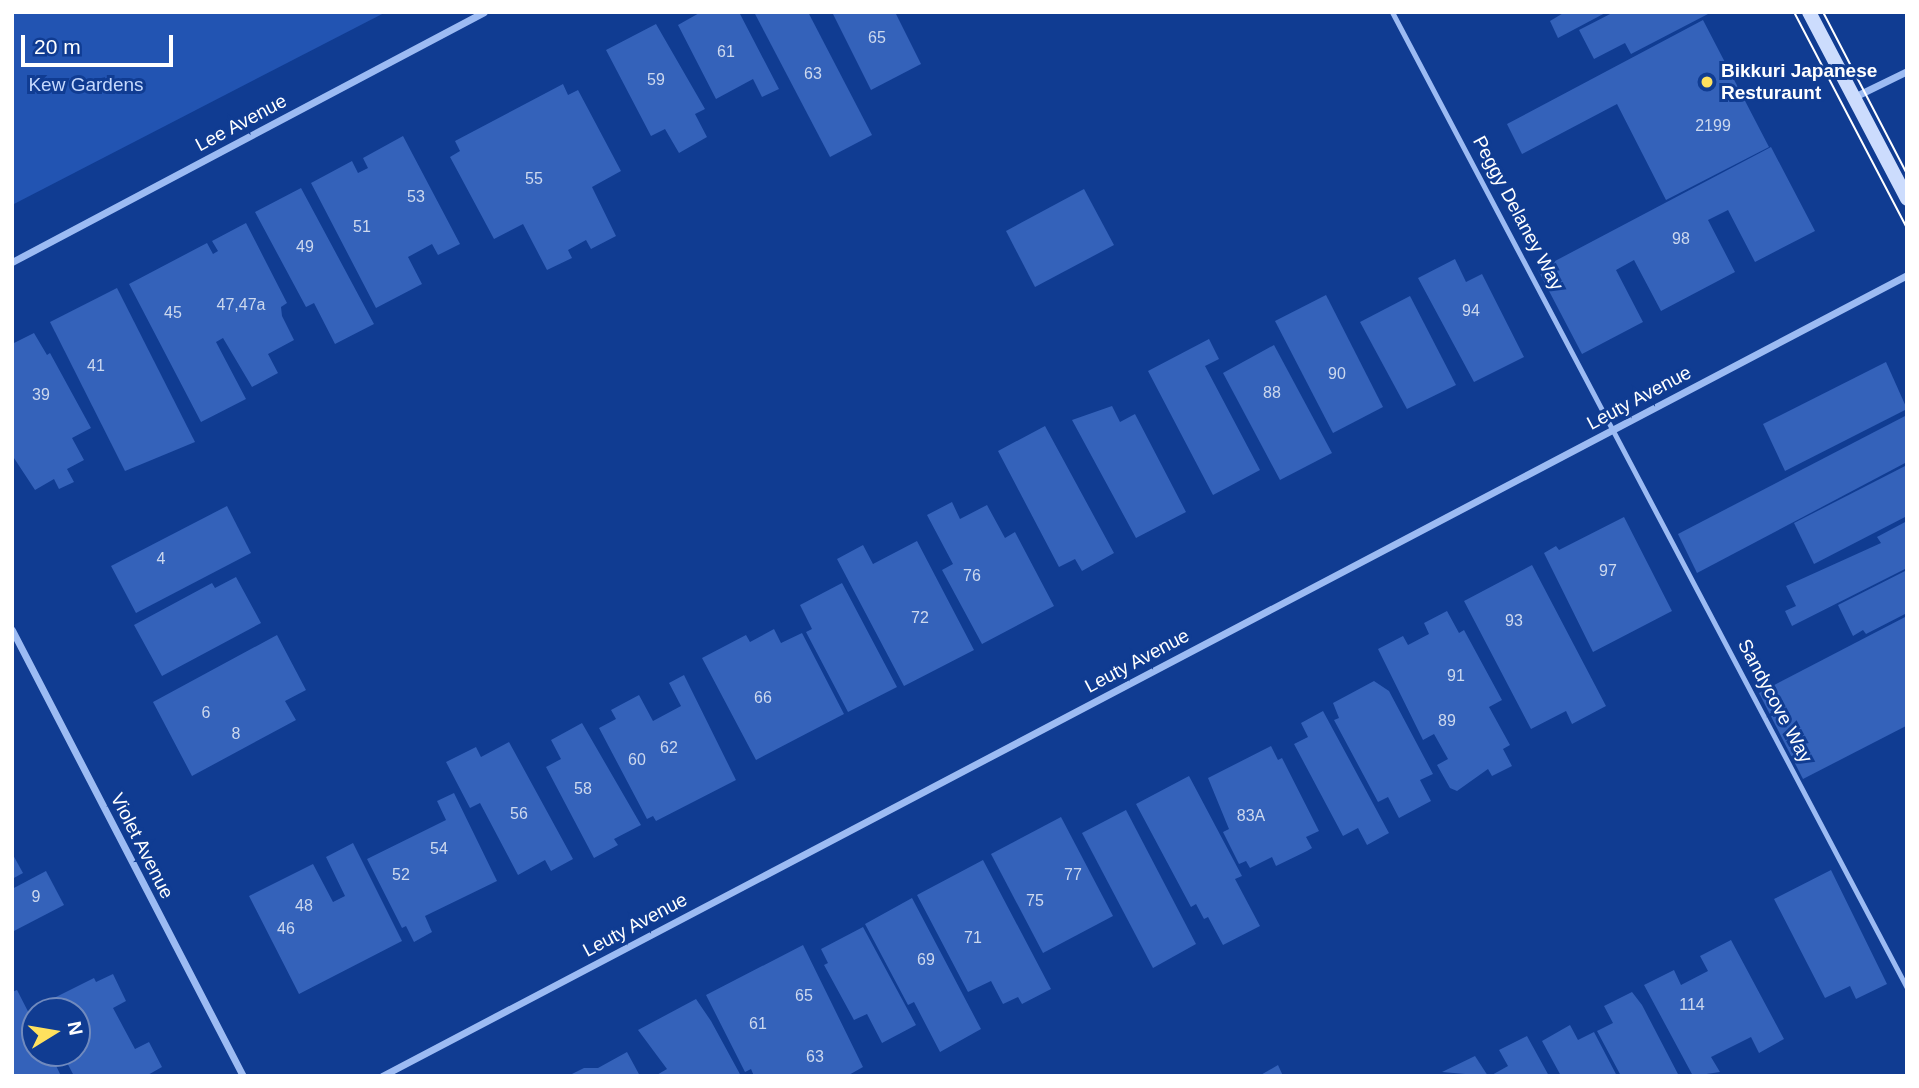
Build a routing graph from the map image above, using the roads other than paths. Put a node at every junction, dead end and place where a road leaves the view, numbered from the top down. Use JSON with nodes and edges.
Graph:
{"nodes":[{"id":1,"x":484,"y":12,"type":"edge"},
{"id":2,"x":1392,"y":12,"type":"edge"},
{"id":3,"x":1809,"y":12,"type":"edge"},
{"id":4,"x":1907,"y":71,"type":"edge"},
{"id":5,"x":1854,"y":98,"type":"junction"},
{"id":6,"x":1907,"y":199,"type":"edge"},
{"id":7,"x":12,"y":262,"type":"edge"},
{"id":8,"x":1907,"y":275,"type":"edge"},
{"id":9,"x":1615,"y":428,"type":"junction"},
{"id":10,"x":12,"y":630,"type":"edge"},
{"id":11,"x":1907,"y":988,"type":"edge"},
{"id":12,"x":243,"y":1076,"type":"edge"},
{"id":13,"x":382,"y":1076,"type":"edge"}],
"edges":[{"from":1,"to":7,"type":"street","name":"Lee Avenue"},
{"from":2,"to":9,"type":"lane","name":"Peggy Delaney Way"},
{"from":3,"to":5,"type":"main road"},
{"from":4,"to":5,"type":"street"},
{"from":5,"to":6,"type":"main road"},
{"from":8,"to":9,"type":"street","name":"Leuty Avenue"},
{"from":9,"to":11,"type":"lane","name":"Sandycove Way"},
{"from":9,"to":13,"type":"street","name":"Leuty Avenue"},
{"from":10,"to":12,"type":"street","name":"Violet Avenue"}]}
